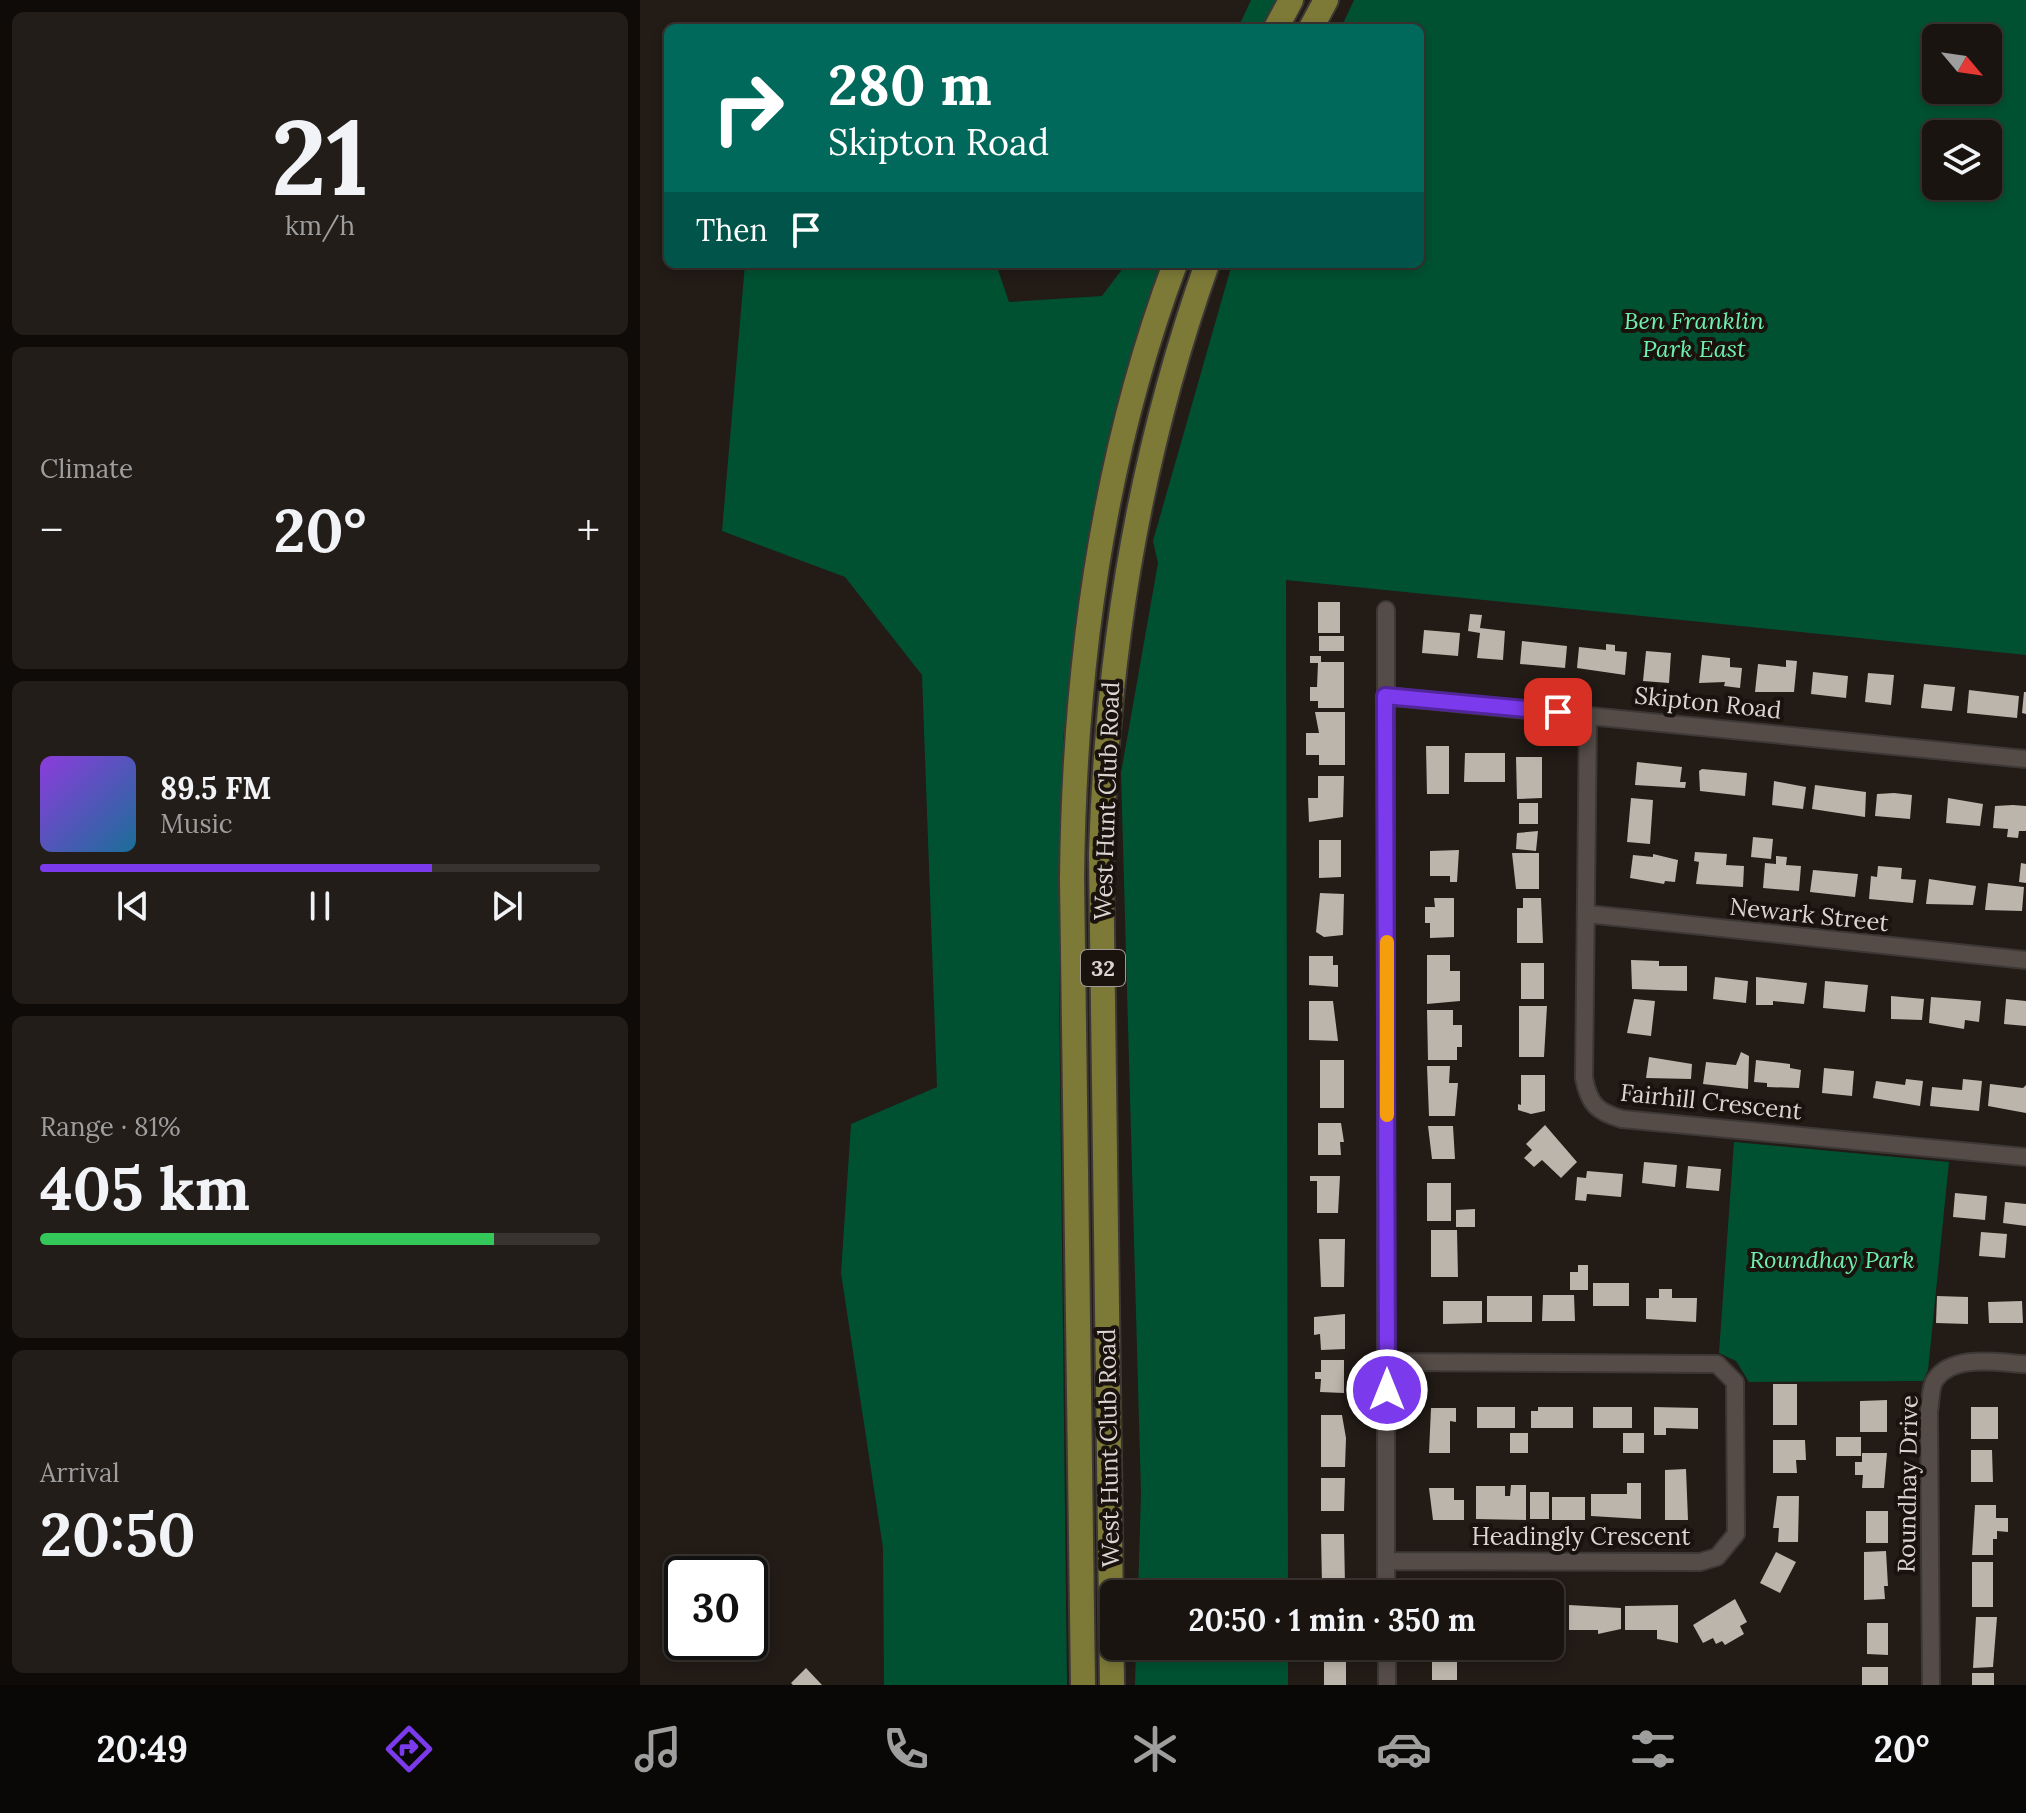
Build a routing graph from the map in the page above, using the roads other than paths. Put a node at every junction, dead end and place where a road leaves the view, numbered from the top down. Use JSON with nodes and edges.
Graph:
{"nodes":[{"id":1,"x":1291,"y":0,"type":"edge"},
{"id":2,"x":1326,"y":0,"type":"edge"},
{"id":3,"x":1278,"y":24,"type":"edge"},
{"id":4,"x":1313,"y":24,"type":"edge"},
{"id":5,"x":1174,"y":268,"type":"edge"},
{"id":6,"x":1206,"y":268,"type":"edge"},
{"id":7,"x":1386,"y":610,"type":"dead end"},
{"id":8,"x":1385,"y":696,"type":"junction"},
{"id":9,"x":1588,"y":715,"type":"junction"},
{"id":10,"x":2026,"y":759,"type":"edge"},
{"id":11,"x":1587,"y":914,"type":"junction"},
{"id":12,"x":2026,"y":960,"type":"edge"},
{"id":13,"x":2026,"y":1157,"type":"edge"},
{"id":14,"x":1387,"y":1362,"type":"junction"},
{"id":15,"x":2026,"y":1364,"type":"edge"},
{"id":16,"x":1386,"y":1561,"type":"junction"},
{"id":17,"x":1386,"y":1580,"type":"edge"},
{"id":18,"x":1387,"y":1660,"type":"edge"},
{"id":19,"x":1083,"y":1685,"type":"edge"},
{"id":20,"x":1112,"y":1685,"type":"edge"},
{"id":21,"x":1387,"y":1685,"type":"edge"},
{"id":22,"x":1931,"y":1685,"type":"edge"}],
"edges":[{"from":1,"to":3,"type":"main road"},
{"from":2,"to":4,"type":"main road"},
{"from":5,"to":19,"type":"main road","name":"West Hunt Club Road","number":"32"},
{"from":6,"to":20,"type":"main road","name":"West Hunt Club Road","number":"32"},
{"from":7,"to":8,"type":"street"},
{"from":8,"to":9,"type":"street","name":"Skipton Road"},
{"from":8,"to":14,"type":"street"},
{"from":9,"to":10,"type":"street","name":"Skipton Road"},
{"from":9,"to":11,"type":"street","name":"Fairhill Crescent"},
{"from":11,"to":12,"type":"street","name":"Newark Street"},
{"from":11,"to":13,"type":"street","name":"Fairhill Crescent"},
{"from":14,"to":16,"type":"street"},
{"from":14,"to":16,"type":"street","name":"Headingly Crescent"},
{"from":15,"to":22,"type":"street","name":"Roundhay Drive"},
{"from":16,"to":17,"type":"street"},
{"from":18,"to":21,"type":"street"}]}
